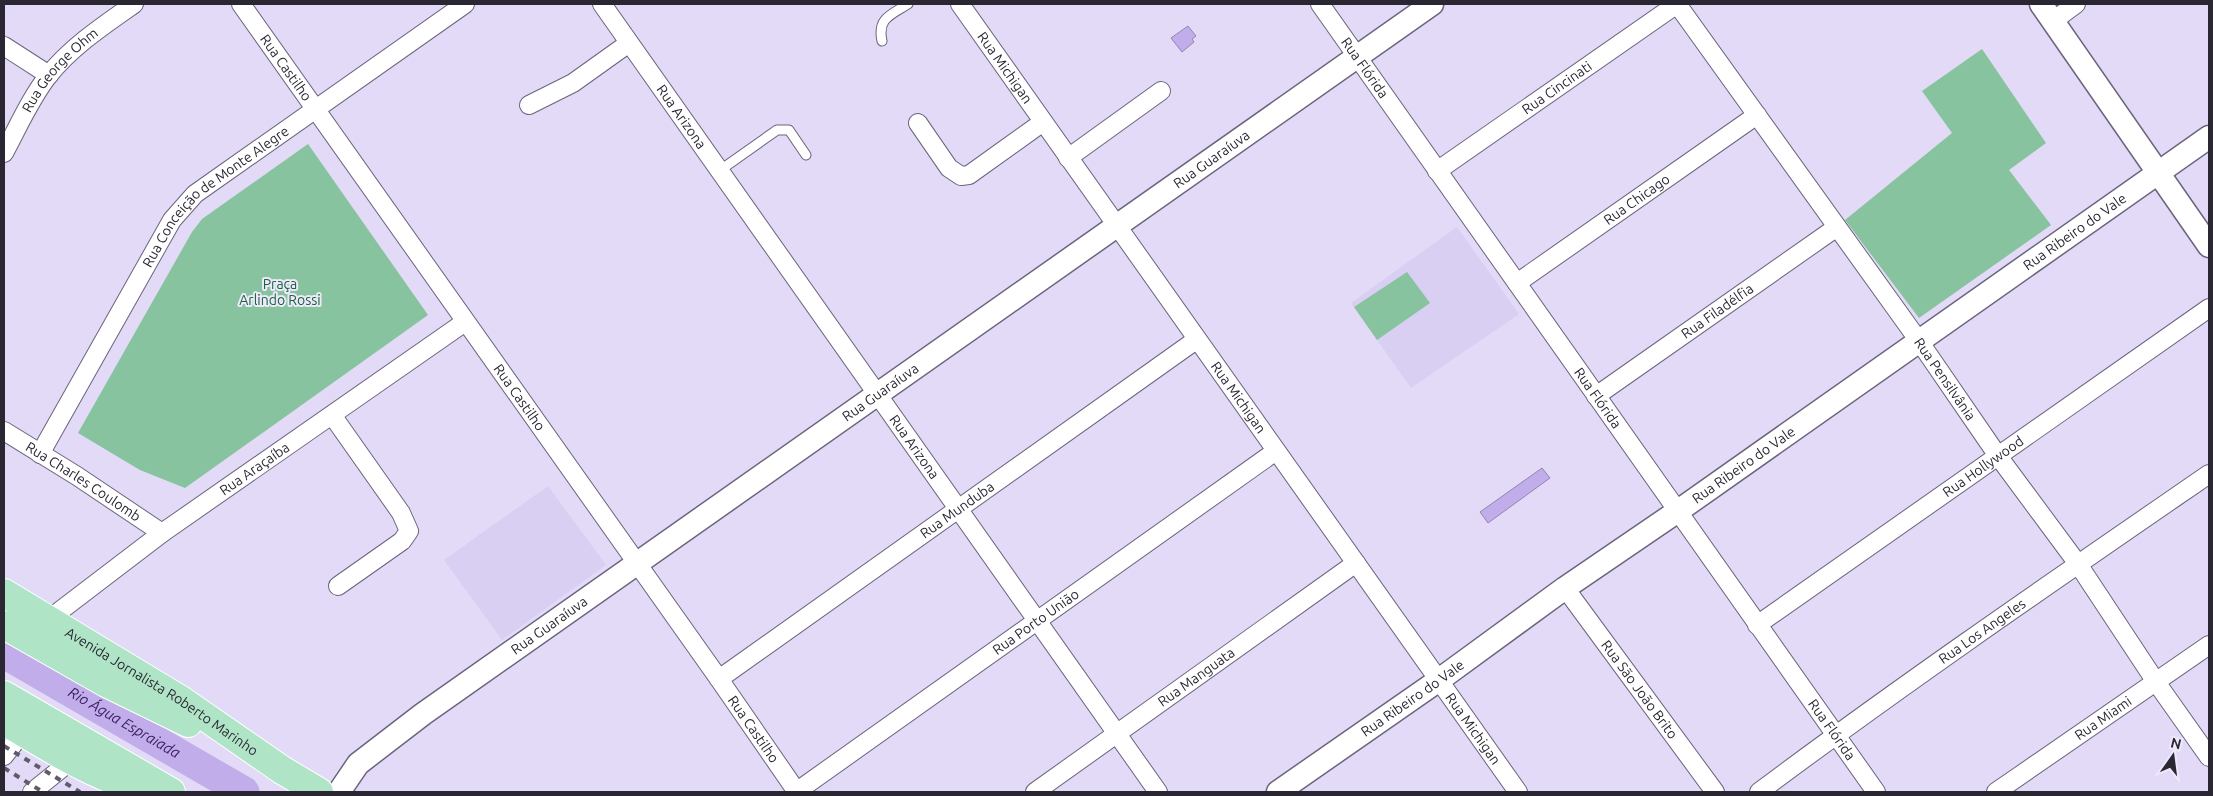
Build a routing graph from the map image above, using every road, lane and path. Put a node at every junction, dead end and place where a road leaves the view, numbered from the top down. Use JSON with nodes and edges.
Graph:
{"nodes":[{"id":1,"x":134,"y":4,"type":"edge"},
{"id":2,"x":242,"y":4,"type":"edge"},
{"id":3,"x":465,"y":4,"type":"edge"},
{"id":4,"x":602,"y":4,"type":"edge"},
{"id":5,"x":908,"y":4,"type":"edge"},
{"id":6,"x":960,"y":4,"type":"edge"},
{"id":7,"x":1320,"y":4,"type":"edge"},
{"id":8,"x":1432,"y":4,"type":"edge"},
{"id":9,"x":1677,"y":4,"type":"edge"},
{"id":10,"x":2076,"y":4,"type":"edge"},
{"id":11,"x":2047,"y":12,"type":"edge"},
{"id":12,"x":882,"y":41,"type":"dead end"},
{"id":13,"x":629,"y":43,"type":"junction"},
{"id":14,"x":4,"y":46,"type":"edge"},
{"id":15,"x":1357,"y":56,"type":"junction"},
{"id":16,"x":49,"y":75,"type":"junction"},
{"id":17,"x":1161,"y":91,"type":"dead end"},
{"id":18,"x":529,"y":105,"type":"dead end"},
{"id":19,"x":317,"y":110,"type":"junction"},
{"id":20,"x":1757,"y":115,"type":"junction"},
{"id":21,"x":1043,"y":122,"type":"junction"},
{"id":22,"x":918,"y":123,"type":"dead end"},
{"id":23,"x":2209,"y":137,"type":"edge"},
{"id":24,"x":4,"y":153,"type":"edge"},
{"id":25,"x":806,"y":155,"type":"dead end"},
{"id":26,"x":1068,"y":158,"type":"junction"},
{"id":27,"x":719,"y":171,"type":"junction"},
{"id":28,"x":1437,"y":171,"type":"junction"},
{"id":29,"x":2158,"y":173,"type":"junction"},
{"id":30,"x":1116,"y":226,"type":"junction"},
{"id":31,"x":1837,"y":227,"type":"junction"},
{"id":32,"x":2209,"y":246,"type":"edge"},
{"id":33,"x":1517,"y":283,"type":"junction"},
{"id":34,"x":2209,"y":308,"type":"edge"},
{"id":35,"x":465,"y":322,"type":"junction"},
{"id":36,"x":1196,"y":340,"type":"junction"},
{"id":37,"x":1919,"y":341,"type":"junction"},
{"id":38,"x":878,"y":395,"type":"junction"},
{"id":39,"x":1596,"y":396,"type":"junction"},
{"id":40,"x":332,"y":415,"type":"junction"},
{"id":41,"x":4,"y":431,"type":"edge"},
{"id":42,"x":1276,"y":451,"type":"junction"},
{"id":43,"x":40,"y":454,"type":"junction"},
{"id":44,"x":1998,"y":456,"type":"junction"},
{"id":45,"x":2209,"y":474,"type":"edge"},
{"id":46,"x":958,"y":509,"type":"junction"},
{"id":47,"x":1678,"y":511,"type":"junction"},
{"id":48,"x":162,"y":533,"type":"junction"},
{"id":49,"x":1356,"y":563,"type":"junction"},
{"id":50,"x":637,"y":564,"type":"junction"},
{"id":51,"x":2078,"y":564,"type":"junction"},
{"id":52,"x":338,"y":586,"type":"dead end"},
{"id":53,"x":1565,"y":588,"type":"junction"},
{"id":54,"x":4,"y":593,"type":"edge"},
{"id":55,"x":48,"y":620,"type":"junction"},
{"id":56,"x":1038,"y":621,"type":"junction"},
{"id":57,"x":4,"y":625,"type":"edge"},
{"id":58,"x":1757,"y":625,"type":"junction"},
{"id":59,"x":2209,"y":645,"type":"edge"},
{"id":60,"x":720,"y":679,"type":"junction"},
{"id":61,"x":1439,"y":680,"type":"junction"},
{"id":62,"x":2156,"y":682,"type":"junction"},
{"id":63,"x":4,"y":695,"type":"edge"},
{"id":64,"x":13,"y":726,"type":"edge"},
{"id":65,"x":1118,"y":734,"type":"junction"},
{"id":66,"x":1836,"y":735,"type":"junction"},
{"id":67,"x":80,"y":752,"type":"junction"},
{"id":68,"x":4,"y":756,"type":"edge"},
{"id":69,"x":2209,"y":757,"type":"edge"},
{"id":70,"x":282,"y":770,"type":"junction"},
{"id":71,"x":168,"y":790,"type":"edge"},
{"id":72,"x":38,"y":791,"type":"edge"},
{"id":73,"x":320,"y":792,"type":"edge"},
{"id":74,"x":339,"y":792,"type":"edge"},
{"id":75,"x":797,"y":792,"type":"edge"},
{"id":76,"x":1035,"y":792,"type":"edge"},
{"id":77,"x":1158,"y":792,"type":"edge"},
{"id":78,"x":1278,"y":792,"type":"edge"},
{"id":79,"x":1518,"y":792,"type":"edge"},
{"id":80,"x":1715,"y":792,"type":"edge"},
{"id":81,"x":1759,"y":792,"type":"edge"},
{"id":82,"x":1876,"y":792,"type":"edge"},
{"id":83,"x":1996,"y":792,"type":"edge"}],
"edges":[{"from":1,"to":16,"type":"street","name":"Rua George Ohm"},
{"from":2,"to":19,"type":"street","name":"Rua Castilho"},
{"from":3,"to":19,"type":"street","name":"Rua Conceição de Monte Alegre"},
{"from":4,"to":13,"type":"street","name":"Rua Arizona"},
{"from":5,"to":12,"type":"lane"},
{"from":6,"to":21,"type":"street","name":"Rua Michigan"},
{"from":7,"to":15,"type":"street","name":"Rua Flórida"},
{"from":8,"to":15,"type":"street","name":"Rua Guaraíuva"},
{"from":9,"to":20,"type":"street","name":"Rua Pensilvânia"},
{"from":9,"to":28,"type":"street","name":"Rua Cincinati"},
{"from":10,"to":11,"type":"street"},
{"from":11,"to":29,"type":"street"},
{"from":13,"to":18,"type":"street"},
{"from":13,"to":27,"type":"street","name":"Rua Arizona"},
{"from":14,"to":16,"type":"street"},
{"from":15,"to":28,"type":"street","name":"Rua Flórida"},
{"from":15,"to":30,"type":"street","name":"Rua Guaraíuva"},
{"from":16,"to":24,"type":"street","name":"Rua George Ohm"},
{"from":17,"to":26,"type":"street"},
{"from":19,"to":35,"type":"street","name":"Rua Castilho"},
{"from":19,"to":43,"type":"street","name":"Rua Conceição de Monte Alegre"},
{"from":20,"to":31,"type":"street","name":"Rua Pensilvânia"},
{"from":20,"to":33,"type":"street","name":"Rua Chicago"},
{"from":21,"to":22,"type":"street"},
{"from":21,"to":26,"type":"street","name":"Rua Michigan"},
{"from":23,"to":29,"type":"street","name":"Rua Ribeiro do Vale"},
{"from":25,"to":27,"type":"lane"},
{"from":26,"to":30,"type":"street","name":"Rua Michigan"},
{"from":27,"to":38,"type":"street","name":"Rua Arizona"},
{"from":28,"to":33,"type":"street","name":"Rua Flórida"},
{"from":29,"to":32,"type":"street"},
{"from":29,"to":37,"type":"street","name":"Rua Ribeiro do Vale"},
{"from":30,"to":36,"type":"street","name":"Rua Michigan"},
{"from":30,"to":38,"type":"street","name":"Rua Guaraíuva"},
{"from":31,"to":37,"type":"street","name":"Rua Pensilvânia"},
{"from":31,"to":39,"type":"street","name":"Rua Filadélfia"},
{"from":33,"to":39,"type":"street","name":"Rua Flórida"},
{"from":34,"to":44,"type":"street","name":"Rua Hollywood"},
{"from":35,"to":40,"type":"street","name":"Rua Araçaíba"},
{"from":35,"to":50,"type":"street","name":"Rua Castilho"},
{"from":36,"to":42,"type":"street","name":"Rua Michigan"},
{"from":36,"to":46,"type":"street","name":"Rua Munduba"},
{"from":37,"to":44,"type":"street","name":"Rua Pensilvânia"},
{"from":37,"to":47,"type":"street","name":"Rua Ribeiro do Vale"},
{"from":38,"to":46,"type":"street","name":"Rua Arizona"},
{"from":38,"to":50,"type":"street","name":"Rua Guaraíuva"},
{"from":39,"to":47,"type":"street","name":"Rua Flórida"},
{"from":40,"to":48,"type":"street","name":"Rua Araçaíba"},
{"from":40,"to":52,"type":"street"},
{"from":41,"to":43,"type":"street","name":"Rua Charles Coulomb"},
{"from":42,"to":49,"type":"street","name":"Rua Michigan"},
{"from":42,"to":56,"type":"street","name":"Rua Porto União"},
{"from":43,"to":48,"type":"street","name":"Rua Charles Coulomb"},
{"from":44,"to":51,"type":"street","name":"Rua Pensilvânia"},
{"from":44,"to":58,"type":"street","name":"Rua Hollywood"},
{"from":45,"to":51,"type":"street","name":"Rua Los Angeles"},
{"from":46,"to":56,"type":"street","name":"Rua Arizona"},
{"from":46,"to":60,"type":"street","name":"Rua Munduba"},
{"from":47,"to":53,"type":"street","name":"Rua Ribeiro do Vale"},
{"from":47,"to":58,"type":"street","name":"Rua Flórida"},
{"from":48,"to":55,"type":"street","name":"Rua Araçaíba"},
{"from":49,"to":61,"type":"street","name":"Rua Michigan"},
{"from":49,"to":65,"type":"street","name":"Rua Manguata"},
{"from":50,"to":60,"type":"street","name":"Rua Castilho"},
{"from":50,"to":74,"type":"street","name":"Rua Guaraíuva"},
{"from":51,"to":62,"type":"street","name":"Rua Pensilvânia"},
{"from":51,"to":66,"type":"street","name":"Rua Los Angeles"},
{"from":53,"to":61,"type":"street","name":"Rua Ribeiro do Vale"},
{"from":53,"to":80,"type":"street","name":"Rua São João Brito"},
{"from":54,"to":55,"type":"main road","name":"Avenida Jornalista Roberto Marinho"},
{"from":55,"to":70,"type":"main road","name":"Avenida Jornalista Roberto Marinho"},
{"from":56,"to":65,"type":"street","name":"Rua Arizona"},
{"from":56,"to":75,"type":"street","name":"Rua Porto União"},
{"from":57,"to":70,"type":"main road"},
{"from":58,"to":66,"type":"street","name":"Rua Flórida"},
{"from":59,"to":62,"type":"street","name":"Rua Miami"},
{"from":60,"to":75,"type":"street","name":"Rua Castilho"},
{"from":61,"to":78,"type":"street","name":"Rua Ribeiro do Vale"},
{"from":61,"to":79,"type":"street","name":"Rua Michigan"},
{"from":62,"to":69,"type":"street","name":"Rua Pensilvânia"},
{"from":62,"to":83,"type":"street","name":"Rua Miami"},
{"from":63,"to":67,"type":"main road"},
{"from":64,"to":67,"type":"main road"},
{"from":64,"to":68,"type":"street"},
{"from":65,"to":76,"type":"street","name":"Rua Manguata"},
{"from":65,"to":77,"type":"street","name":"Rua Arizona"},
{"from":66,"to":81,"type":"street","name":"Rua Los Angeles"},
{"from":66,"to":82,"type":"street","name":"Rua Flórida"},
{"from":67,"to":71,"type":"main road"},
{"from":67,"to":72,"type":"street"},
{"from":70,"to":73,"type":"main road","name":"Avenida Jornalista Roberto Marinho"}]}
